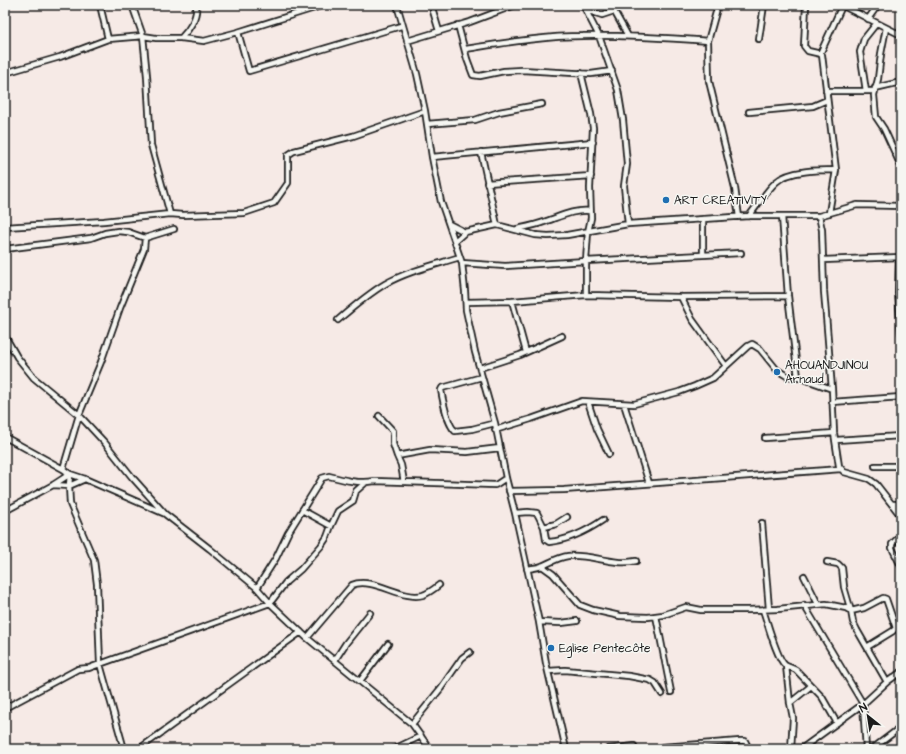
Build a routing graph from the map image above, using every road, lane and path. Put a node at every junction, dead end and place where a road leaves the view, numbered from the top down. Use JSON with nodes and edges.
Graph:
{"nodes":[{"id":1,"x":100,"y":5,"type":"edge"},
{"id":2,"x":132,"y":5,"type":"edge"},
{"id":3,"x":196,"y":5,"type":"edge"},
{"id":4,"x":324,"y":5,"type":"edge"},
{"id":5,"x":397,"y":5,"type":"edge"},
{"id":6,"x":511,"y":5,"type":"edge"},
{"id":7,"x":619,"y":5,"type":"edge"},
{"id":8,"x":716,"y":5,"type":"edge"},
{"id":9,"x":764,"y":5,"type":"edge"},
{"id":10,"x":806,"y":5,"type":"edge"},
{"id":11,"x":842,"y":5,"type":"edge"},
{"id":12,"x":878,"y":5,"type":"edge"},
{"id":13,"x":585,"y":7,"type":"edge"},
{"id":14,"x":433,"y":11,"type":"dead end"},
{"id":15,"x":614,"y":11,"type":"junction"},
{"id":16,"x":868,"y":19,"type":"junction"},
{"id":17,"x":876,"y":24,"type":"junction"},
{"id":18,"x":458,"y":25,"type":"junction"},
{"id":19,"x":401,"y":26,"type":"dead end"},
{"id":20,"x":886,"y":28,"type":"junction"},
{"id":21,"x":439,"y":31,"type":"junction"},
{"id":22,"x":238,"y":32,"type":"junction"},
{"id":23,"x":901,"y":35,"type":"edge"},
{"id":24,"x":144,"y":36,"type":"junction"},
{"id":25,"x":599,"y":36,"type":"junction"},
{"id":26,"x":628,"y":36,"type":"junction"},
{"id":27,"x":181,"y":38,"type":"junction"},
{"id":28,"x":108,"y":39,"type":"junction"},
{"id":29,"x":759,"y":39,"type":"dead end"},
{"id":30,"x":708,"y":40,"type":"junction"},
{"id":31,"x":407,"y":41,"type":"junction"},
{"id":32,"x":465,"y":48,"type":"junction"},
{"id":33,"x":820,"y":54,"type":"junction"},
{"id":34,"x":612,"y":71,"type":"junction"},
{"id":35,"x":5,"y":73,"type":"edge"},
{"id":36,"x":581,"y":73,"type":"junction"},
{"id":37,"x":901,"y":82,"type":"edge"},
{"id":38,"x":875,"y":89,"type":"junction"},
{"id":39,"x":826,"y":91,"type":"junction"},
{"id":40,"x":866,"y":91,"type":"junction"},
{"id":41,"x":827,"y":100,"type":"junction"},
{"id":42,"x":542,"y":104,"type":"dead end"},
{"id":43,"x":425,"y":112,"type":"junction"},
{"id":44,"x":749,"y":112,"type":"dead end"},
{"id":45,"x":427,"y":124,"type":"junction"},
{"id":46,"x":593,"y":142,"type":"junction"},
{"id":47,"x":481,"y":152,"type":"junction"},
{"id":48,"x":432,"y":157,"type":"junction"},
{"id":49,"x":901,"y":166,"type":"edge"},
{"id":50,"x":836,"y":170,"type":"junction"},
{"id":51,"x":591,"y":176,"type":"junction"},
{"id":52,"x":487,"y":183,"type":"junction"},
{"id":53,"x":901,"y":206,"type":"edge"},
{"id":54,"x":590,"y":211,"type":"junction"},
{"id":55,"x":829,"y":213,"type":"junction"},
{"id":56,"x":170,"y":214,"type":"junction"},
{"id":57,"x":749,"y":216,"type":"junction"},
{"id":58,"x":782,"y":216,"type":"junction"},
{"id":59,"x":819,"y":216,"type":"junction"},
{"id":60,"x":739,"y":217,"type":"junction"},
{"id":61,"x":703,"y":219,"type":"junction"},
{"id":62,"x":449,"y":224,"type":"junction"},
{"id":63,"x":628,"y":224,"type":"junction"},
{"id":64,"x":497,"y":225,"type":"junction"},
{"id":65,"x":5,"y":227,"type":"edge"},
{"id":66,"x":174,"y":229,"type":"dead end"},
{"id":67,"x":515,"y":229,"type":"junction"},
{"id":68,"x":465,"y":232,"type":"junction"},
{"id":69,"x":588,"y":232,"type":"junction"},
{"id":70,"x":145,"y":238,"type":"junction"},
{"id":71,"x":455,"y":241,"type":"junction"},
{"id":72,"x":5,"y":249,"type":"edge"},
{"id":73,"x":741,"y":253,"type":"dead end"},
{"id":74,"x":703,"y":255,"type":"junction"},
{"id":75,"x":460,"y":256,"type":"junction"},
{"id":76,"x":900,"y":257,"type":"edge"},
{"id":77,"x":822,"y":260,"type":"junction"},
{"id":78,"x":586,"y":261,"type":"junction"},
{"id":79,"x":462,"y":264,"type":"junction"},
{"id":80,"x":586,"y":295,"type":"junction"},
{"id":81,"x":788,"y":296,"type":"junction"},
{"id":82,"x":681,"y":297,"type":"junction"},
{"id":83,"x":512,"y":301,"type":"junction"},
{"id":84,"x":466,"y":302,"type":"junction"},
{"id":85,"x":338,"y":320,"type":"dead end"},
{"id":86,"x":901,"y":333,"type":"edge"},
{"id":87,"x":5,"y":336,"type":"edge"},
{"id":88,"x":562,"y":336,"type":"dead end"},
{"id":89,"x":526,"y":352,"type":"junction"},
{"id":90,"x":726,"y":366,"type":"junction"},
{"id":91,"x":480,"y":368,"type":"junction"},
{"id":92,"x":482,"y":377,"type":"junction"},
{"id":93,"x":798,"y":377,"type":"junction"},
{"id":94,"x":832,"y":389,"type":"junction"},
{"id":95,"x":901,"y":397,"type":"edge"},
{"id":96,"x":588,"y":402,"type":"junction"},
{"id":97,"x":832,"y":402,"type":"junction"},
{"id":98,"x":624,"y":404,"type":"junction"},
{"id":99,"x":79,"y":415,"type":"junction"},
{"id":100,"x":379,"y":416,"type":"dead end"},
{"id":101,"x":494,"y":423,"type":"junction"},
{"id":102,"x":496,"y":430,"type":"junction"},
{"id":103,"x":834,"y":433,"type":"junction"},
{"id":104,"x":901,"y":436,"type":"edge"},
{"id":105,"x":5,"y":437,"type":"edge"},
{"id":106,"x":765,"y":438,"type":"dead end"},
{"id":107,"x":836,"y":440,"type":"junction"},
{"id":108,"x":500,"y":448,"type":"junction"},
{"id":109,"x":609,"y":454,"type":"dead end"},
{"id":110,"x":398,"y":456,"type":"junction"},
{"id":111,"x":875,"y":466,"type":"dead end"},
{"id":112,"x":901,"y":466,"type":"edge"},
{"id":113,"x":63,"y":469,"type":"junction"},
{"id":114,"x":841,"y":470,"type":"junction"},
{"id":115,"x":70,"y":474,"type":"junction"},
{"id":116,"x":506,"y":478,"type":"junction"},
{"id":117,"x":85,"y":479,"type":"junction"},
{"id":118,"x":404,"y":482,"type":"junction"},
{"id":119,"x":365,"y":483,"type":"junction"},
{"id":120,"x":649,"y":483,"type":"junction"},
{"id":121,"x":497,"y":484,"type":"junction"},
{"id":122,"x":53,"y":486,"type":"junction"},
{"id":123,"x":69,"y":486,"type":"junction"},
{"id":124,"x":509,"y":488,"type":"junction"},
{"id":125,"x":893,"y":504,"type":"junction"},
{"id":126,"x":901,"y":504,"type":"edge"},
{"id":127,"x":302,"y":510,"type":"junction"},
{"id":128,"x":5,"y":511,"type":"edge"},
{"id":129,"x":515,"y":513,"type":"junction"},
{"id":130,"x":165,"y":514,"type":"junction"},
{"id":131,"x":901,"y":516,"type":"edge"},
{"id":132,"x":567,"y":517,"type":"dead end"},
{"id":133,"x":604,"y":520,"type":"dead end"},
{"id":134,"x":762,"y":523,"type":"dead end"},
{"id":135,"x":331,"y":526,"type":"junction"},
{"id":136,"x":544,"y":527,"type":"junction"},
{"id":137,"x":901,"y":535,"type":"edge"},
{"id":138,"x":636,"y":561,"type":"dead end"},
{"id":139,"x":827,"y":562,"type":"dead end"},
{"id":140,"x":542,"y":566,"type":"junction"},
{"id":141,"x":901,"y":566,"type":"edge"},
{"id":142,"x":527,"y":569,"type":"junction"},
{"id":143,"x":804,"y":576,"type":"dead end"},
{"id":144,"x":439,"y":585,"type":"dead end"},
{"id":145,"x":257,"y":588,"type":"junction"},
{"id":146,"x":270,"y":603,"type":"junction"},
{"id":147,"x":818,"y":604,"type":"junction"},
{"id":148,"x":804,"y":605,"type":"junction"},
{"id":149,"x":769,"y":609,"type":"junction"},
{"id":150,"x":763,"y":610,"type":"junction"},
{"id":151,"x":851,"y":611,"type":"junction"},
{"id":152,"x":370,"y":613,"type":"dead end"},
{"id":153,"x":656,"y":616,"type":"junction"},
{"id":154,"x":539,"y":622,"type":"junction"},
{"id":155,"x":577,"y":622,"type":"dead end"},
{"id":156,"x":901,"y":623,"type":"edge"},
{"id":157,"x":896,"y":628,"type":"junction"},
{"id":158,"x":301,"y":632,"type":"junction"},
{"id":159,"x":308,"y":638,"type":"junction"},
{"id":160,"x":388,"y":644,"type":"dead end"},
{"id":161,"x":867,"y":647,"type":"junction"},
{"id":162,"x":470,"y":652,"type":"dead end"},
{"id":163,"x":335,"y":660,"type":"junction"},
{"id":164,"x":100,"y":664,"type":"junction"},
{"id":165,"x":786,"y":666,"type":"junction"},
{"id":166,"x":548,"y":671,"type":"junction"},
{"id":167,"x":901,"y":672,"type":"edge"},
{"id":168,"x":360,"y":681,"type":"junction"},
{"id":169,"x":887,"y":682,"type":"junction"},
{"id":170,"x":811,"y":686,"type":"junction"},
{"id":171,"x":671,"y":692,"type":"dead end"},
{"id":172,"x":662,"y":694,"type":"dead end"},
{"id":173,"x":790,"y":703,"type":"junction"},
{"id":174,"x":862,"y":704,"type":"junction"},
{"id":175,"x":5,"y":708,"type":"edge"},
{"id":176,"x":837,"y":723,"type":"junction"},
{"id":177,"x":412,"y":724,"type":"junction"},
{"id":178,"x":901,"y":727,"type":"edge"},
{"id":179,"x":421,"y":736,"type":"junction"},
{"id":180,"x":901,"y":738,"type":"edge"},
{"id":181,"x":634,"y":746,"type":"dead end"},
{"id":182,"x":663,"y":747,"type":"dead end"},
{"id":183,"x":124,"y":749,"type":"edge"},
{"id":184,"x":139,"y":749,"type":"edge"},
{"id":185,"x":394,"y":749,"type":"edge"},
{"id":186,"x":430,"y":749,"type":"edge"},
{"id":187,"x":566,"y":749,"type":"edge"},
{"id":188,"x":608,"y":749,"type":"edge"},
{"id":189,"x":746,"y":749,"type":"edge"},
{"id":190,"x":791,"y":749,"type":"edge"},
{"id":191,"x":801,"y":749,"type":"edge"},
{"id":192,"x":866,"y":749,"type":"edge"},
{"id":193,"x":872,"y":749,"type":"edge"}],
"edges":[{"from":1,"to":28,"type":"street"},
{"from":2,"to":24,"type":"street"},
{"from":3,"to":27,"type":"street"},
{"from":4,"to":22,"type":"street"},
{"from":5,"to":31,"type":"street"},
{"from":6,"to":18,"type":"street"},
{"from":7,"to":15,"type":"street"},
{"from":8,"to":30,"type":"street"},
{"from":9,"to":29,"type":"street"},
{"from":10,"to":33,"type":"street"},
{"from":11,"to":16,"type":"street"},
{"from":11,"to":33,"type":"street"},
{"from":12,"to":16,"type":"street"},
{"from":13,"to":15,"type":"street"},
{"from":13,"to":25,"type":"street"},
{"from":14,"to":21,"type":"street"},
{"from":15,"to":26,"type":"street"},
{"from":16,"to":17,"type":"street"},
{"from":17,"to":20,"type":"street"},
{"from":17,"to":40,"type":"street"},
{"from":18,"to":21,"type":"street"},
{"from":18,"to":32,"type":"street"},
{"from":19,"to":22,"type":"street"},
{"from":20,"to":23,"type":"street"},
{"from":20,"to":38,"type":"street"},
{"from":21,"to":31,"type":"street"},
{"from":22,"to":27,"type":"street"},
{"from":24,"to":27,"type":"street"},
{"from":24,"to":28,"type":"street"},
{"from":24,"to":56,"type":"street"},
{"from":25,"to":26,"type":"street"},
{"from":25,"to":32,"type":"street"},
{"from":25,"to":34,"type":"street"},
{"from":26,"to":30,"type":"street"},
{"from":28,"to":35,"type":"street"},
{"from":30,"to":60,"type":"street"},
{"from":31,"to":43,"type":"street"},
{"from":32,"to":36,"type":"street"},
{"from":33,"to":39,"type":"street"},
{"from":34,"to":36,"type":"street"},
{"from":34,"to":63,"type":"street"},
{"from":36,"to":46,"type":"street"},
{"from":37,"to":38,"type":"street"},
{"from":38,"to":40,"type":"street"},
{"from":38,"to":49,"type":"street"},
{"from":39,"to":40,"type":"street"},
{"from":39,"to":41,"type":"street"},
{"from":41,"to":44,"type":"street"},
{"from":41,"to":50,"type":"street"},
{"from":42,"to":45,"type":"street"},
{"from":43,"to":45,"type":"street"},
{"from":43,"to":56,"type":"street"},
{"from":45,"to":48,"type":"street"},
{"from":46,"to":47,"type":"street"},
{"from":46,"to":51,"type":"street"},
{"from":47,"to":48,"type":"street"},
{"from":47,"to":52,"type":"street"},
{"from":48,"to":62,"type":"street"},
{"from":50,"to":55,"type":"street"},
{"from":50,"to":57,"type":"street"},
{"from":51,"to":52,"type":"street"},
{"from":51,"to":54,"type":"street"},
{"from":52,"to":64,"type":"street"},
{"from":53,"to":55,"type":"street"},
{"from":54,"to":67,"type":"street"},
{"from":54,"to":69,"type":"street"},
{"from":55,"to":59,"type":"street"},
{"from":56,"to":65,"type":"street"},
{"from":57,"to":58,"type":"street"},
{"from":57,"to":60,"type":"street"},
{"from":58,"to":59,"type":"street"},
{"from":58,"to":81,"type":"street"},
{"from":59,"to":77,"type":"street"},
{"from":60,"to":61,"type":"street"},
{"from":61,"to":63,"type":"street"},
{"from":61,"to":74,"type":"street"},
{"from":62,"to":68,"type":"street"},
{"from":62,"to":71,"type":"street"},
{"from":63,"to":69,"type":"street"},
{"from":64,"to":67,"type":"street"},
{"from":64,"to":68,"type":"street"},
{"from":66,"to":70,"type":"street"},
{"from":67,"to":69,"type":"street"},
{"from":68,"to":71,"type":"street"},
{"from":69,"to":78,"type":"street"},
{"from":70,"to":72,"type":"street"},
{"from":70,"to":99,"type":"street"},
{"from":71,"to":75,"type":"street"},
{"from":73,"to":74,"type":"street"},
{"from":74,"to":78,"type":"street"},
{"from":75,"to":79,"type":"street"},
{"from":75,"to":85,"type":"street"},
{"from":76,"to":77,"type":"street"},
{"from":76,"to":86,"type":"street"},
{"from":77,"to":94,"type":"street"},
{"from":78,"to":79,"type":"street"},
{"from":78,"to":80,"type":"street"},
{"from":79,"to":84,"type":"street"},
{"from":80,"to":82,"type":"street"},
{"from":80,"to":83,"type":"street"},
{"from":81,"to":82,"type":"street"},
{"from":81,"to":93,"type":"street"},
{"from":82,"to":90,"type":"street"},
{"from":83,"to":84,"type":"street"},
{"from":83,"to":89,"type":"street"},
{"from":84,"to":91,"type":"street"},
{"from":87,"to":99,"type":"street"},
{"from":88,"to":89,"type":"street"},
{"from":89,"to":91,"type":"street"},
{"from":90,"to":93,"type":"street"},
{"from":90,"to":98,"type":"street"},
{"from":91,"to":92,"type":"street"},
{"from":92,"to":101,"type":"street"},
{"from":92,"to":101,"type":"street"},
{"from":93,"to":94,"type":"street"},
{"from":94,"to":97,"type":"street"},
{"from":95,"to":97,"type":"street"},
{"from":96,"to":98,"type":"street"},
{"from":96,"to":102,"type":"street"},
{"from":96,"to":109,"type":"street"},
{"from":97,"to":103,"type":"street"},
{"from":98,"to":120,"type":"street"},
{"from":99,"to":113,"type":"street"},
{"from":99,"to":130,"type":"street"},
{"from":100,"to":110,"type":"street"},
{"from":101,"to":102,"type":"street"},
{"from":102,"to":108,"type":"street"},
{"from":103,"to":106,"type":"street"},
{"from":103,"to":107,"type":"street"},
{"from":104,"to":107,"type":"street"},
{"from":105,"to":113,"type":"street"},
{"from":107,"to":114,"type":"street"},
{"from":108,"to":110,"type":"street"},
{"from":108,"to":116,"type":"street"},
{"from":110,"to":118,"type":"street"},
{"from":111,"to":112,"type":"street"},
{"from":113,"to":115,"type":"street"},
{"from":114,"to":120,"type":"street"},
{"from":114,"to":125,"type":"street"},
{"from":115,"to":117,"type":"street"},
{"from":115,"to":122,"type":"street"},
{"from":115,"to":123,"type":"street"},
{"from":116,"to":121,"type":"street"},
{"from":116,"to":124,"type":"street"},
{"from":117,"to":123,"type":"street"},
{"from":117,"to":130,"type":"street"},
{"from":118,"to":119,"type":"street"},
{"from":118,"to":121,"type":"street"},
{"from":119,"to":127,"type":"street"},
{"from":119,"to":135,"type":"street"},
{"from":120,"to":124,"type":"street"},
{"from":121,"to":124,"type":"street"},
{"from":122,"to":123,"type":"street"},
{"from":122,"to":128,"type":"street"},
{"from":123,"to":164,"type":"street"},
{"from":124,"to":129,"type":"street"},
{"from":125,"to":126,"type":"street"},
{"from":125,"to":131,"type":"street"},
{"from":127,"to":135,"type":"street"},
{"from":127,"to":145,"type":"street"},
{"from":129,"to":136,"type":"street"},
{"from":129,"to":142,"type":"street"},
{"from":130,"to":145,"type":"street"},
{"from":132,"to":136,"type":"street"},
{"from":133,"to":136,"type":"street"},
{"from":134,"to":149,"type":"street"},
{"from":135,"to":146,"type":"street"},
{"from":137,"to":141,"type":"street"},
{"from":138,"to":140,"type":"street"},
{"from":139,"to":151,"type":"street"},
{"from":140,"to":142,"type":"street"},
{"from":140,"to":153,"type":"street"},
{"from":142,"to":154,"type":"street"},
{"from":143,"to":147,"type":"street"},
{"from":144,"to":159,"type":"street"},
{"from":145,"to":146,"type":"street"},
{"from":146,"to":158,"type":"street"},
{"from":146,"to":164,"type":"street"},
{"from":147,"to":148,"type":"street"},
{"from":147,"to":151,"type":"street"},
{"from":148,"to":149,"type":"street"},
{"from":148,"to":174,"type":"street"},
{"from":149,"to":150,"type":"street"},
{"from":150,"to":153,"type":"street"},
{"from":150,"to":165,"type":"street"},
{"from":151,"to":157,"type":"street"},
{"from":151,"to":161,"type":"street"},
{"from":152,"to":163,"type":"street"},
{"from":153,"to":171,"type":"street"},
{"from":154,"to":155,"type":"street"},
{"from":154,"to":166,"type":"street"},
{"from":156,"to":157,"type":"street"},
{"from":157,"to":161,"type":"street"},
{"from":158,"to":159,"type":"street"},
{"from":158,"to":184,"type":"street"},
{"from":159,"to":163,"type":"street"},
{"from":160,"to":168,"type":"street"},
{"from":161,"to":169,"type":"street"},
{"from":162,"to":177,"type":"street"},
{"from":163,"to":168,"type":"street"},
{"from":164,"to":175,"type":"street"},
{"from":164,"to":183,"type":"street"},
{"from":165,"to":170,"type":"street"},
{"from":165,"to":173,"type":"street"},
{"from":166,"to":172,"type":"street"},
{"from":166,"to":187,"type":"street"},
{"from":167,"to":169,"type":"street"},
{"from":168,"to":177,"type":"street"},
{"from":169,"to":174,"type":"street"},
{"from":170,"to":173,"type":"street"},
{"from":170,"to":176,"type":"street"},
{"from":173,"to":190,"type":"street"},
{"from":174,"to":176,"type":"street"},
{"from":174,"to":192,"type":"street"},
{"from":176,"to":191,"type":"street"},
{"from":177,"to":179,"type":"street"},
{"from":178,"to":180,"type":"street"},
{"from":178,"to":193,"type":"street"},
{"from":179,"to":185,"type":"street"},
{"from":179,"to":186,"type":"street"},
{"from":181,"to":188,"type":"street"},
{"from":182,"to":189,"type":"street"}]}
